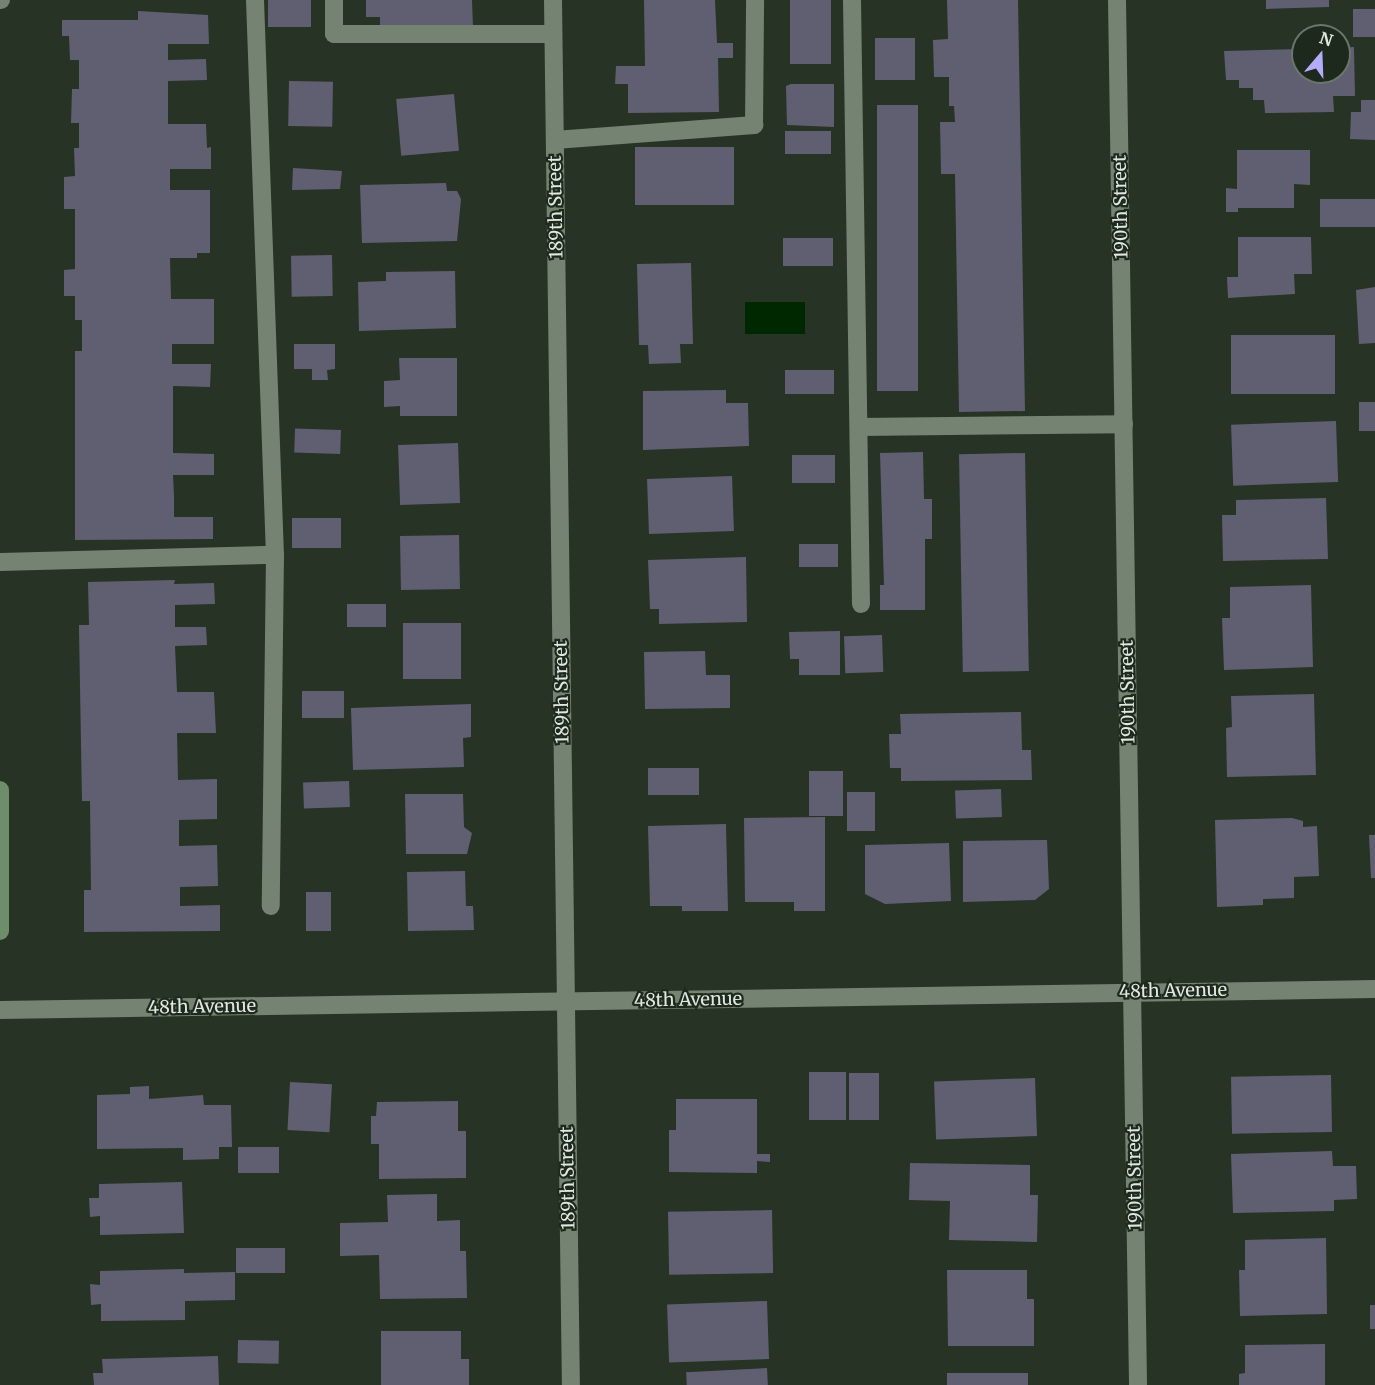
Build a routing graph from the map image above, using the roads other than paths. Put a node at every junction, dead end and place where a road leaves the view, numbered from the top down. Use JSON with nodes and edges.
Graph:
{"nodes":[{"id":1,"x":255,"y":0,"type":"edge"},
{"id":2,"x":334,"y":0,"type":"edge"},
{"id":3,"x":553,"y":0,"type":"edge"},
{"id":4,"x":755,"y":0,"type":"edge"},
{"id":5,"x":852,"y":0,"type":"edge"},
{"id":6,"x":1117,"y":0,"type":"edge"},
{"id":7,"x":554,"y":34,"type":"junction"},
{"id":8,"x":555,"y":140,"type":"junction"},
{"id":9,"x":1124,"y":424,"type":"junction"},
{"id":10,"x":859,"y":427,"type":"junction"},
{"id":11,"x":275,"y":555,"type":"junction"},
{"id":12,"x":0,"y":562,"type":"edge"},
{"id":13,"x":861,"y":604,"type":"dead end"},
{"id":14,"x":0,"y":790,"type":"edge"},
{"id":15,"x":271,"y":906,"type":"dead end"},
{"id":16,"x":0,"y":932,"type":"edge"},
{"id":17,"x":1375,"y":989,"type":"edge"},
{"id":18,"x":1133,"y":992,"type":"junction"},
{"id":19,"x":567,"y":1002,"type":"junction"},
{"id":20,"x":0,"y":1010,"type":"edge"},
{"id":21,"x":571,"y":1385,"type":"edge"},
{"id":22,"x":1138,"y":1385,"type":"edge"}],
"edges":[{"from":1,"to":11,"type":"street"},
{"from":2,"to":7,"type":"street"},
{"from":3,"to":7,"type":"street","name":"189th Street"},
{"from":4,"to":8,"type":"street"},
{"from":5,"to":10,"type":"street"},
{"from":6,"to":9,"type":"street","name":"190th Street"},
{"from":7,"to":8,"type":"street","name":"189th Street"},
{"from":8,"to":19,"type":"street","name":"189th Street"},
{"from":9,"to":10,"type":"street"},
{"from":9,"to":18,"type":"street","name":"190th Street"},
{"from":10,"to":13,"type":"street"},
{"from":11,"to":12,"type":"street"},
{"from":11,"to":15,"type":"street"},
{"from":14,"to":16,"type":"street"},
{"from":17,"to":18,"type":"street","name":"48th Avenue"},
{"from":18,"to":19,"type":"street","name":"48th Avenue"},
{"from":18,"to":22,"type":"street","name":"190th Street"},
{"from":19,"to":20,"type":"street","name":"48th Avenue"},
{"from":19,"to":21,"type":"street","name":"189th Street"}]}
